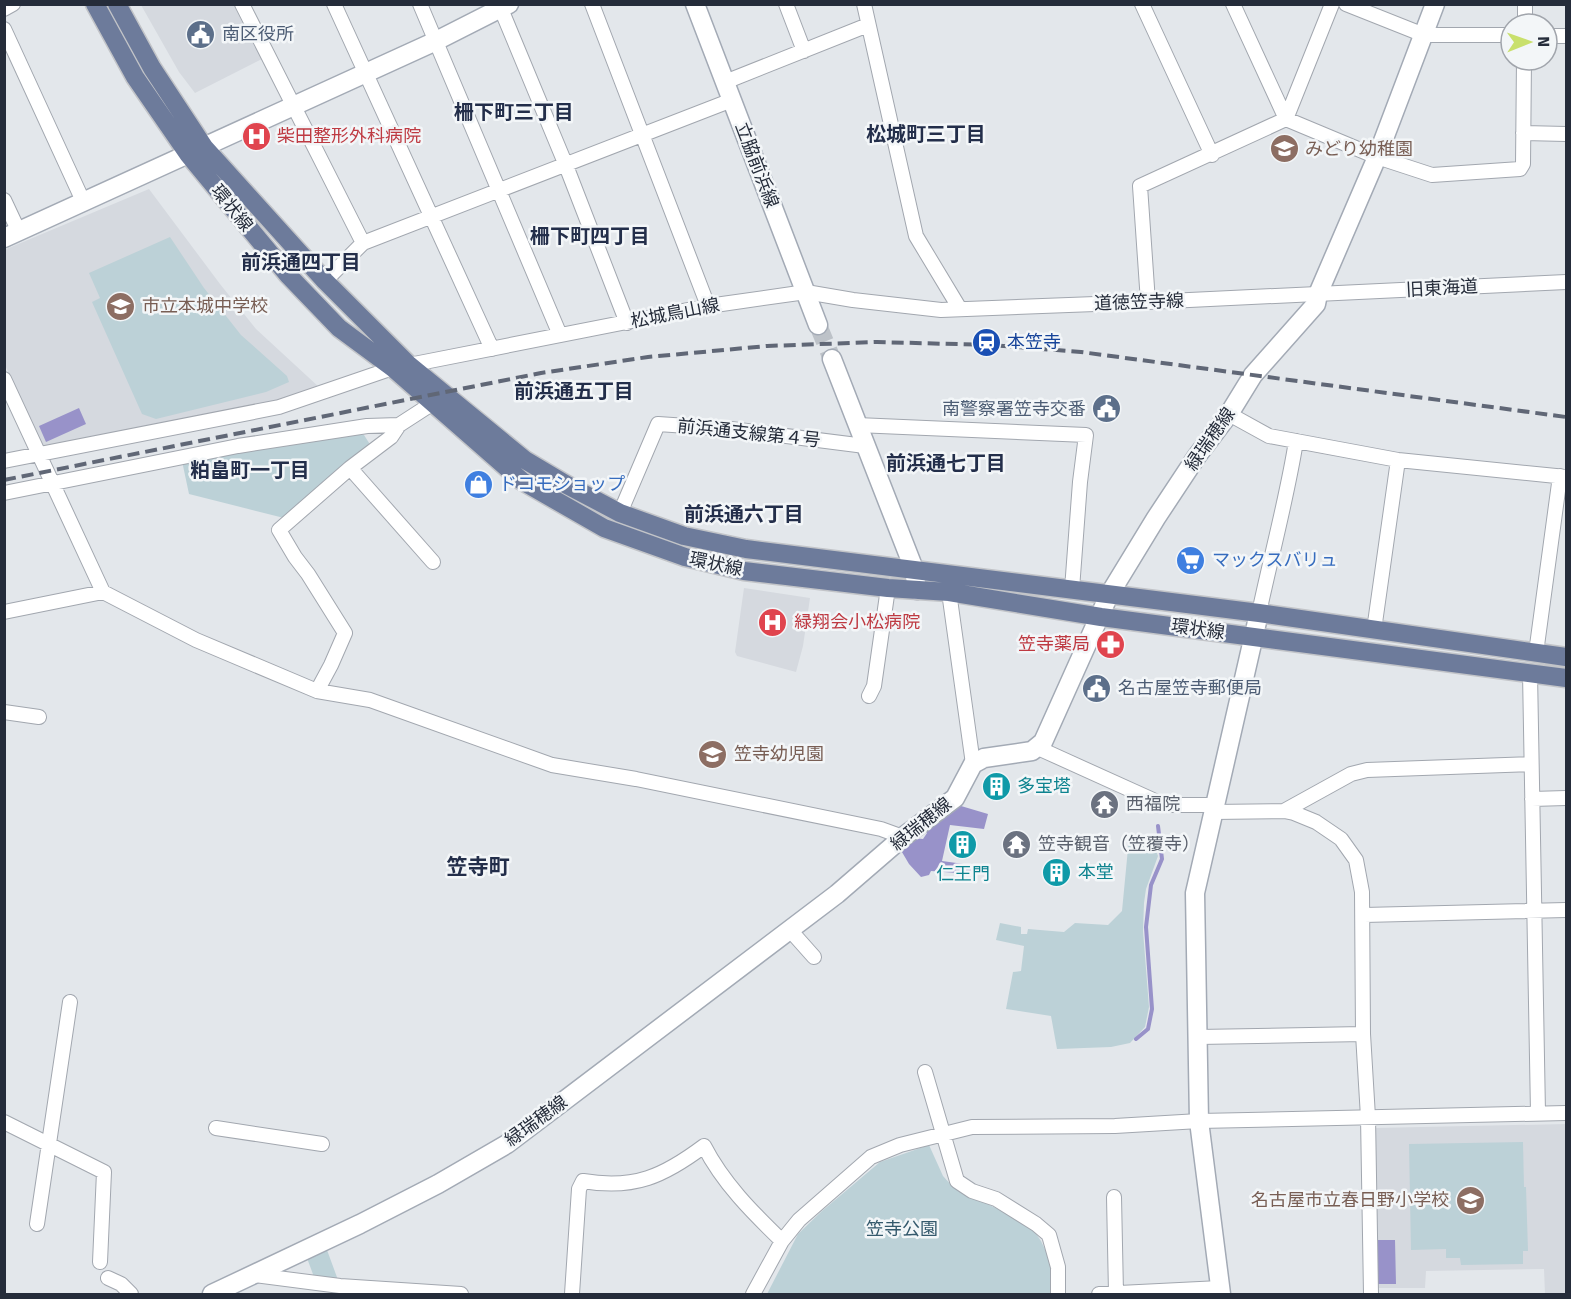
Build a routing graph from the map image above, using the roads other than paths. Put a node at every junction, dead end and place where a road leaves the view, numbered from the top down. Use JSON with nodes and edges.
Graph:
{"nodes":[{"id":1,"x":13,"y":4,"type":"edge"},
{"id":2,"x":95,"y":4,"type":"edge"},
{"id":3,"x":117,"y":4,"type":"edge"},
{"id":4,"x":242,"y":4,"type":"edge"},
{"id":5,"x":334,"y":4,"type":"edge"},
{"id":6,"x":420,"y":4,"type":"edge"},
{"id":7,"x":592,"y":4,"type":"edge"},
{"id":8,"x":695,"y":4,"type":"edge"},
{"id":9,"x":786,"y":4,"type":"edge"},
{"id":10,"x":864,"y":4,"type":"edge"},
{"id":11,"x":1142,"y":4,"type":"edge"},
{"id":12,"x":1233,"y":4,"type":"edge"},
{"id":13,"x":1332,"y":4,"type":"edge"},
{"id":14,"x":1346,"y":4,"type":"edge"},
{"id":15,"x":1435,"y":4,"type":"edge"},
{"id":16,"x":503,"y":6,"type":"edge"},
{"id":17,"x":4,"y":9,"type":"edge"},
{"id":18,"x":868,"y":25,"type":"junction"},
{"id":19,"x":4,"y":29,"type":"edge"},
{"id":20,"x":1424,"y":34,"type":"junction"},
{"id":21,"x":1499,"y":35,"type":"edge"},
{"id":22,"x":436,"y":41,"type":"junction"},
{"id":23,"x":804,"y":51,"type":"junction"},
{"id":24,"x":365,"y":72,"type":"junction"},
{"id":25,"x":1524,"y":72,"type":"edge"},
{"id":26,"x":725,"y":82,"type":"junction"},
{"id":27,"x":732,"y":100,"type":"junction"},
{"id":28,"x":292,"y":106,"type":"junction"},
{"id":29,"x":1287,"y":119,"type":"junction"},
{"id":30,"x":1523,"y":133,"type":"junction"},
{"id":31,"x":643,"y":134,"type":"junction"},
{"id":32,"x":1566,"y":134,"type":"edge"},
{"id":33,"x":196,"y":151,"type":"junction"},
{"id":34,"x":1212,"y":155,"type":"junction"},
{"id":35,"x":1377,"y":157,"type":"junction"},
{"id":36,"x":565,"y":163,"type":"junction"},
{"id":37,"x":500,"y":190,"type":"junction"},
{"id":38,"x":4,"y":200,"type":"edge"},
{"id":39,"x":84,"y":201,"type":"junction"},
{"id":40,"x":432,"y":215,"type":"junction"},
{"id":41,"x":12,"y":235,"type":"edge"},
{"id":42,"x":363,"y":243,"type":"junction"},
{"id":43,"x":325,"y":281,"type":"junction"},
{"id":44,"x":1566,"y":282,"type":"edge"},
{"id":45,"x":806,"y":292,"type":"junction"},
{"id":46,"x":1318,"y":294,"type":"junction"},
{"id":47,"x":1148,"y":302,"type":"junction"},
{"id":48,"x":708,"y":306,"type":"junction"},
{"id":49,"x":960,"y":309,"type":"junction"},
{"id":50,"x":627,"y":323,"type":"junction"},
{"id":51,"x":818,"y":325,"type":"tunnel mouth"},
{"id":52,"x":560,"y":335,"type":"junction"},
{"id":53,"x":492,"y":349,"type":"junction"},
{"id":54,"x":832,"y":359,"type":"tunnel mouth"},
{"id":55,"x":401,"y":367,"type":"junction"},
{"id":56,"x":4,"y":379,"type":"edge"},
{"id":57,"x":433,"y":403,"type":"junction"},
{"id":58,"x":1229,"y":414,"type":"junction"},
{"id":59,"x":399,"y":425,"type":"junction"},
{"id":60,"x":857,"y":425,"type":"junction"},
{"id":61,"x":1296,"y":441,"type":"junction"},
{"id":62,"x":865,"y":446,"type":"junction"},
{"id":63,"x":39,"y":455,"type":"junction"},
{"id":64,"x":1398,"y":459,"type":"junction"},
{"id":65,"x":4,"y":461,"type":"edge"},
{"id":66,"x":350,"y":468,"type":"junction"},
{"id":67,"x":1563,"y":476,"type":"edge"},
{"id":68,"x":52,"y":484,"type":"junction"},
{"id":69,"x":4,"y":493,"type":"edge"},
{"id":70,"x":620,"y":513,"type":"junction"},
{"id":71,"x":433,"y":562,"type":"dead end"},
{"id":72,"x":914,"y":569,"type":"junction"},
{"id":73,"x":888,"y":588,"type":"junction"},
{"id":74,"x":1072,"y":589,"type":"junction"},
{"id":75,"x":917,"y":590,"type":"junction"},
{"id":76,"x":103,"y":592,"type":"junction"},
{"id":77,"x":949,"y":592,"type":"junction"},
{"id":78,"x":1109,"y":595,"type":"junction"},
{"id":79,"x":4,"y":612,"type":"edge"},
{"id":80,"x":1259,"y":613,"type":"junction"},
{"id":81,"x":1101,"y":617,"type":"junction"},
{"id":82,"x":1374,"y":630,"type":"junction"},
{"id":83,"x":1253,"y":637,"type":"junction"},
{"id":84,"x":1536,"y":653,"type":"junction"},
{"id":85,"x":1566,"y":657,"type":"edge"},
{"id":86,"x":1530,"y":673,"type":"junction"},
{"id":87,"x":1566,"y":678,"type":"edge"},
{"id":88,"x":317,"y":691,"type":"junction"},
{"id":89,"x":869,"y":696,"type":"dead end"},
{"id":90,"x":4,"y":712,"type":"edge"},
{"id":91,"x":39,"y":717,"type":"dead end"},
{"id":92,"x":1038,"y":748,"type":"junction"},
{"id":93,"x":973,"y":764,"type":"junction"},
{"id":94,"x":1531,"y":764,"type":"junction"},
{"id":95,"x":1566,"y":798,"type":"edge"},
{"id":96,"x":1532,"y":799,"type":"junction"},
{"id":97,"x":1214,"y":809,"type":"junction"},
{"id":98,"x":1284,"y":811,"type":"junction"},
{"id":99,"x":903,"y":837,"type":"junction"},
{"id":100,"x":1534,"y":910,"type":"junction"},
{"id":101,"x":1566,"y":910,"type":"edge"},
{"id":102,"x":1364,"y":915,"type":"junction"},
{"id":103,"x":790,"y":930,"type":"junction"},
{"id":104,"x":814,"y":957,"type":"dead end"},
{"id":105,"x":70,"y":1002,"type":"dead end"},
{"id":106,"x":1363,"y":1034,"type":"junction"},
{"id":107,"x":1198,"y":1037,"type":"junction"},
{"id":108,"x":925,"y":1072,"type":"dead end"},
{"id":109,"x":1538,"y":1113,"type":"junction"},
{"id":110,"x":1566,"y":1113,"type":"edge"},
{"id":111,"x":1368,"y":1117,"type":"junction"},
{"id":112,"x":1199,"y":1121,"type":"junction"},
{"id":113,"x":4,"y":1122,"type":"edge"},
{"id":114,"x":216,"y":1128,"type":"dead end"},
{"id":115,"x":942,"y":1134,"type":"junction"},
{"id":116,"x":322,"y":1144,"type":"dead end"},
{"id":117,"x":49,"y":1146,"type":"junction"},
{"id":118,"x":1114,"y":1197,"type":"dead end"},
{"id":119,"x":37,"y":1224,"type":"dead end"},
{"id":120,"x":782,"y":1241,"type":"junction"},
{"id":121,"x":100,"y":1262,"type":"dead end"},
{"id":122,"x":254,"y":1275,"type":"junction"},
{"id":123,"x":108,"y":1278,"type":"dead end"},
{"id":124,"x":1221,"y":1291,"type":"edge"},
{"id":125,"x":381,"y":1292,"type":"edge"},
{"id":126,"x":1116,"y":1293,"type":"junction"},
{"id":127,"x":131,"y":1294,"type":"edge"},
{"id":128,"x":212,"y":1294,"type":"edge"},
{"id":129,"x":461,"y":1294,"type":"edge"},
{"id":130,"x":572,"y":1294,"type":"edge"},
{"id":131,"x":753,"y":1294,"type":"edge"},
{"id":132,"x":1058,"y":1294,"type":"edge"},
{"id":133,"x":1099,"y":1294,"type":"edge"},
{"id":134,"x":1371,"y":1294,"type":"edge"}],
"edges":[{"from":1,"to":17,"type":"street"},
{"from":2,"to":33,"type":"main road","name":"環状線"},
{"from":3,"to":33,"type":"main road","name":"環状線"},
{"from":4,"to":28,"type":"street"},
{"from":5,"to":24,"type":"street"},
{"from":6,"to":22,"type":"street"},
{"from":7,"to":31,"type":"street"},
{"from":8,"to":26,"type":"main road","name":"立脇前浜線"},
{"from":9,"to":23,"type":"street"},
{"from":10,"to":18,"type":"street"},
{"from":11,"to":34,"type":"street"},
{"from":12,"to":29,"type":"street"},
{"from":13,"to":29,"type":"street"},
{"from":14,"to":20,"type":"street"},
{"from":15,"to":20,"type":"main road","name":"緑瑞穂線"},
{"from":16,"to":22,"type":"main road"},
{"from":16,"to":36,"type":"street"},
{"from":18,"to":23,"type":"street"},
{"from":18,"to":49,"type":"street"},
{"from":19,"to":39,"type":"street"},
{"from":20,"to":21,"type":"street"},
{"from":20,"to":35,"type":"main road","name":"緑瑞穂線"},
{"from":22,"to":24,"type":"main road"},
{"from":22,"to":37,"type":"street"},
{"from":23,"to":26,"type":"street"},
{"from":24,"to":28,"type":"main road"},
{"from":24,"to":40,"type":"street"},
{"from":25,"to":30,"type":"street"},
{"from":26,"to":27,"type":"main road","name":"立脇前浜線"},
{"from":27,"to":31,"type":"street"},
{"from":27,"to":45,"type":"main road","name":"立脇前浜線"},
{"from":28,"to":33,"type":"main road"},
{"from":28,"to":42,"type":"street"},
{"from":29,"to":34,"type":"street"},
{"from":29,"to":35,"type":"street"},
{"from":30,"to":32,"type":"street"},
{"from":30,"to":35,"type":"street"},
{"from":31,"to":36,"type":"street"},
{"from":31,"to":48,"type":"street"},
{"from":33,"to":39,"type":"main road"},
{"from":33,"to":43,"type":"main road","name":"環状線"},
{"from":33,"to":55,"type":"main road","name":"環状線"},
{"from":34,"to":47,"type":"street"},
{"from":35,"to":46,"type":"main road","name":"緑瑞穂線"},
{"from":36,"to":37,"type":"street"},
{"from":36,"to":50,"type":"street"},
{"from":37,"to":40,"type":"street"},
{"from":37,"to":52,"type":"street"},
{"from":38,"to":41,"type":"street"},
{"from":39,"to":41,"type":"main road"},
{"from":40,"to":42,"type":"street"},
{"from":40,"to":53,"type":"street"},
{"from":42,"to":43,"type":"street"},
{"from":43,"to":55,"type":"main road","name":"環状線"},
{"from":44,"to":46,"type":"street","name":"旧東海道"},
{"from":45,"to":48,"type":"street","name":"松城鳥山線"},
{"from":45,"to":49,"type":"street","name":"松城鳥山線"},
{"from":45,"to":51,"type":"main road","name":"立脇前浜線"},
{"from":46,"to":47,"type":"street","name":"道徳笠寺線"},
{"from":46,"to":58,"type":"main road","name":"緑瑞穂線"},
{"from":47,"to":49,"type":"street","name":"道徳笠寺線"},
{"from":48,"to":50,"type":"street","name":"松城鳥山線"},
{"from":50,"to":52,"type":"street","name":"松城鳥山線"},
{"from":52,"to":53,"type":"street","name":"松城鳥山線"},
{"from":53,"to":55,"type":"street","name":"松城鳥山線"},
{"from":54,"to":60,"type":"main road"},
{"from":55,"to":57,"type":"main road","name":"環状線"},
{"from":55,"to":63,"type":"street","name":"松城鳥山線"},
{"from":55,"to":70,"type":"main road","name":"環状線"},
{"from":56,"to":63,"type":"street"},
{"from":57,"to":59,"type":"street"},
{"from":57,"to":73,"type":"main road","name":"環状線"},
{"from":58,"to":61,"type":"street"},
{"from":58,"to":78,"type":"main road","name":"緑瑞穂線"},
{"from":59,"to":66,"type":"street"},
{"from":59,"to":68,"type":"street"},
{"from":60,"to":62,"type":"main road"},
{"from":60,"to":74,"type":"street"},
{"from":61,"to":64,"type":"street"},
{"from":61,"to":80,"type":"street"},
{"from":62,"to":70,"type":"street","name":"前浜通支線第４号"},
{"from":62,"to":72,"type":"main road"},
{"from":63,"to":65,"type":"street","name":"松城鳥山線"},
{"from":63,"to":68,"type":"street"},
{"from":64,"to":67,"type":"street"},
{"from":64,"to":82,"type":"street"},
{"from":66,"to":71,"type":"street"},
{"from":66,"to":88,"type":"street"},
{"from":67,"to":84,"type":"street"},
{"from":68,"to":69,"type":"street"},
{"from":68,"to":76,"type":"street"},
{"from":70,"to":72,"type":"main road","name":"環状線"},
{"from":72,"to":74,"type":"main road","name":"環状線"},
{"from":72,"to":75,"type":"main road"},
{"from":73,"to":75,"type":"main road","name":"環状線"},
{"from":73,"to":89,"type":"street"},
{"from":74,"to":78,"type":"main road","name":"環状線"},
{"from":75,"to":77,"type":"main road","name":"環状線"},
{"from":76,"to":79,"type":"street"},
{"from":76,"to":88,"type":"street"},
{"from":77,"to":81,"type":"main road","name":"環状線"},
{"from":77,"to":93,"type":"street"},
{"from":78,"to":80,"type":"main road","name":"環状線"},
{"from":78,"to":81,"type":"main road","name":"緑瑞穂線"},
{"from":80,"to":82,"type":"main road","name":"環状線"},
{"from":80,"to":83,"type":"main road"},
{"from":81,"to":83,"type":"main road","name":"環状線"},
{"from":81,"to":92,"type":"main road","name":"緑瑞穂線"},
{"from":82,"to":84,"type":"main road","name":"環状線"},
{"from":83,"to":86,"type":"main road","name":"環状線"},
{"from":83,"to":97,"type":"main road"},
{"from":84,"to":85,"type":"main road","name":"環状線"},
{"from":86,"to":87,"type":"main road","name":"環状線"},
{"from":86,"to":94,"type":"street"},
{"from":88,"to":99,"type":"street"},
{"from":90,"to":91,"type":"street"},
{"from":92,"to":93,"type":"main road"},
{"from":92,"to":97,"type":"street"},
{"from":93,"to":99,"type":"main road","name":"緑瑞穂線"},
{"from":94,"to":96,"type":"street"},
{"from":94,"to":98,"type":"street"},
{"from":95,"to":96,"type":"street"},
{"from":96,"to":100,"type":"street"},
{"from":97,"to":98,"type":"street"},
{"from":97,"to":107,"type":"main road"},
{"from":98,"to":102,"type":"street"},
{"from":99,"to":103,"type":"main road","name":"緑瑞穂線"},
{"from":100,"to":101,"type":"street"},
{"from":100,"to":102,"type":"street"},
{"from":100,"to":109,"type":"street"},
{"from":102,"to":106,"type":"street"},
{"from":103,"to":104,"type":"street"},
{"from":103,"to":122,"type":"main road","name":"緑瑞穂線"},
{"from":105,"to":117,"type":"street"},
{"from":106,"to":107,"type":"street"},
{"from":106,"to":111,"type":"street"},
{"from":107,"to":112,"type":"main road"},
{"from":108,"to":115,"type":"street"},
{"from":109,"to":110,"type":"street"},
{"from":109,"to":111,"type":"street"},
{"from":111,"to":112,"type":"street"},
{"from":111,"to":134,"type":"street"},
{"from":112,"to":115,"type":"street"},
{"from":112,"to":124,"type":"main road"},
{"from":113,"to":117,"type":"street"},
{"from":114,"to":116,"type":"street"},
{"from":115,"to":120,"type":"street"},
{"from":115,"to":132,"type":"street"},
{"from":117,"to":119,"type":"street"},
{"from":117,"to":121,"type":"street"},
{"from":118,"to":126,"type":"street"},
{"from":120,"to":130,"type":"street"},
{"from":120,"to":131,"type":"street"},
{"from":122,"to":125,"type":"street"},
{"from":122,"to":128,"type":"main road","name":"緑瑞穂線"},
{"from":123,"to":127,"type":"street"},
{"from":124,"to":126,"type":"street"},
{"from":125,"to":129,"type":"street"},
{"from":126,"to":133,"type":"street"}]}
